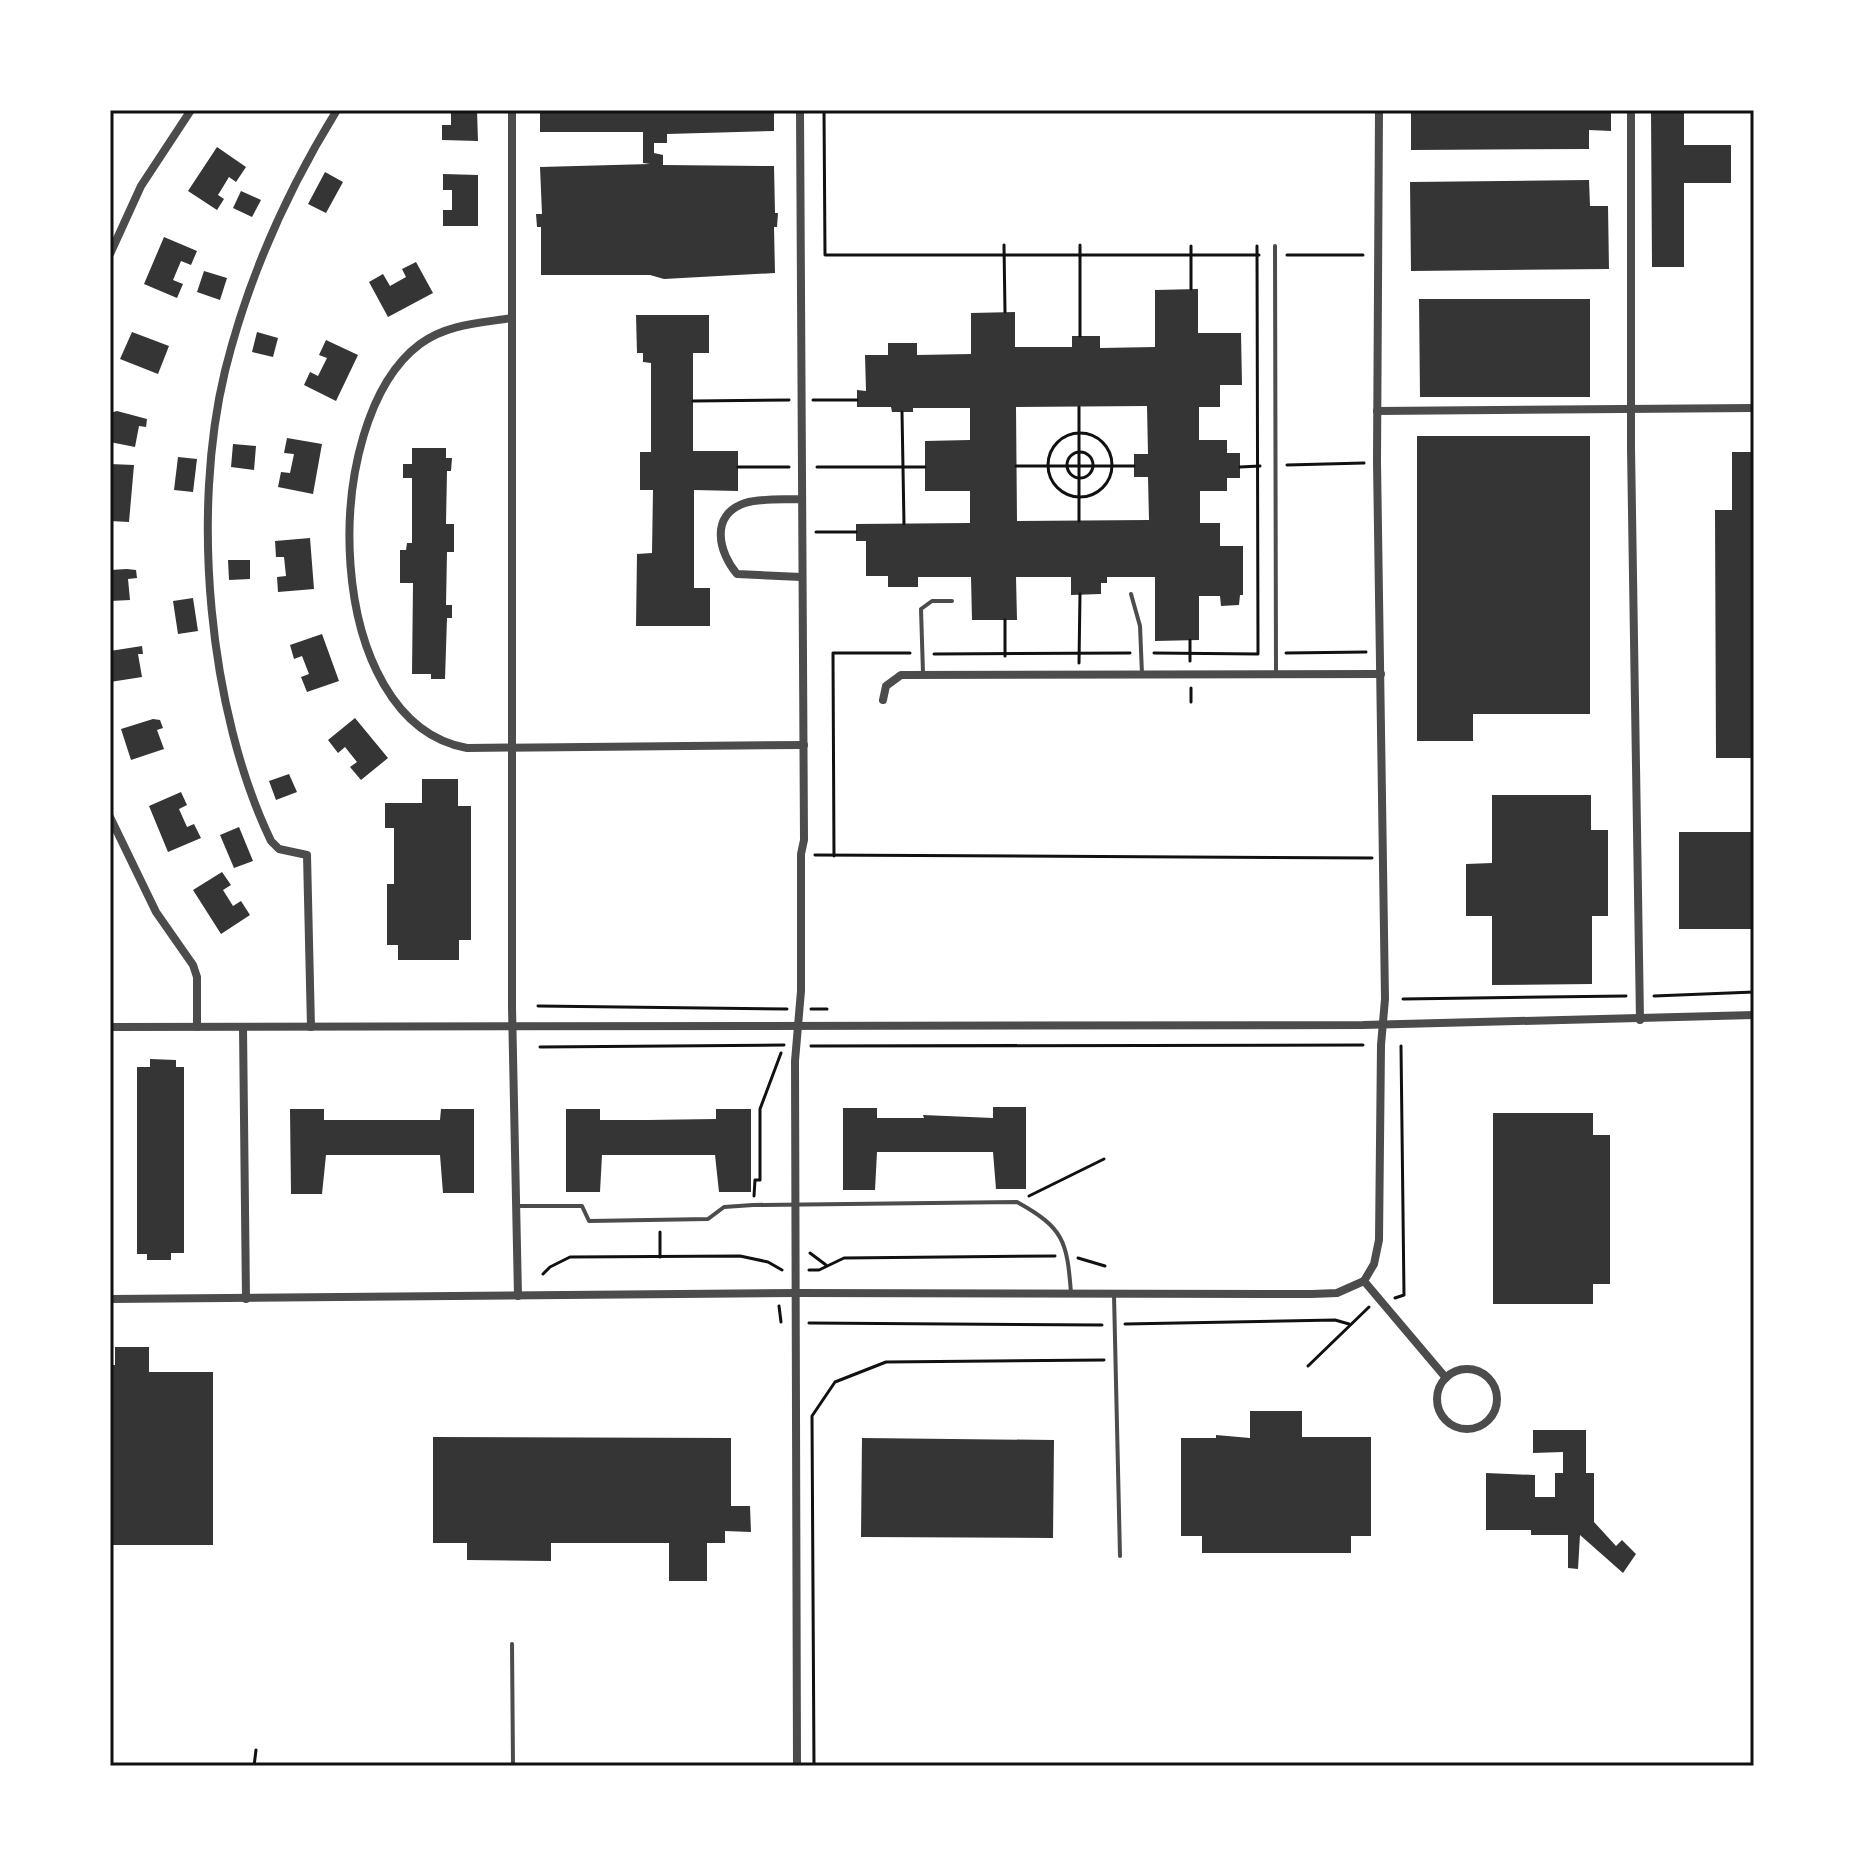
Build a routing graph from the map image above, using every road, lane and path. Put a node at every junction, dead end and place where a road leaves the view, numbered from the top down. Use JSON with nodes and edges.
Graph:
{"nodes":[{"id":1,"x":191,"y":110,"type":"edge"},
{"id":2,"x":337,"y":110,"type":"edge"},
{"id":3,"x":512,"y":110,"type":"edge"},
{"id":4,"x":800,"y":110,"type":"edge"},
{"id":5,"x":824,"y":110,"type":"edge"},
{"id":6,"x":1379,"y":110,"type":"edge"},
{"id":7,"x":1631,"y":110,"type":"edge"},
{"id":8,"x":1004,"y":245,"type":"dead end"},
{"id":9,"x":1080,"y":245,"type":"dead end"},
{"id":10,"x":1191,"y":246,"type":"dead end"},
{"id":11,"x":1257,"y":246,"type":"dead end"},
{"id":12,"x":1275,"y":246,"type":"dead end"},
{"id":13,"x":110,"y":254,"type":"edge"},
{"id":14,"x":1004,"y":255,"type":"junction"},
{"id":15,"x":1191,"y":255,"type":"junction"},
{"id":16,"x":1257,"y":255,"type":"junction"},
{"id":17,"x":1275,"y":255,"type":"junction"},
{"id":18,"x":1379,"y":255,"type":"junction"},
{"id":19,"x":1080,"y":256,"type":"junction"},
{"id":20,"x":1191,"y":289,"type":"dead end"},
{"id":21,"x":1005,"y":312,"type":"dead end"},
{"id":22,"x":512,"y":318,"type":"junction"},
{"id":23,"x":1080,"y":336,"type":"dead end"},
{"id":24,"x":801,"y":400,"type":"junction"},
{"id":25,"x":857,"y":400,"type":"dead end"},
{"id":26,"x":693,"y":401,"type":"dead end"},
{"id":27,"x":1079,"y":407,"type":"dead end"},
{"id":28,"x":1754,"y":408,"type":"edge"},
{"id":29,"x":1631,"y":409,"type":"junction"},
{"id":30,"x":1377,"y":411,"type":"junction"},
{"id":31,"x":902,"y":412,"type":"dead end"},
{"id":32,"x":1079,"y":433,"type":"junction"},
{"id":33,"x":1080,"y":452,"type":"junction"},
{"id":34,"x":1377,"y":462,"type":"junction"},
{"id":35,"x":1016,"y":466,"type":"dead end"},
{"id":36,"x":1048,"y":466,"type":"junction"},
{"id":37,"x":1067,"y":466,"type":"junction"},
{"id":38,"x":1080,"y":466,"type":"junction"},
{"id":39,"x":1093,"y":466,"type":"junction"},
{"id":40,"x":1112,"y":466,"type":"junction"},
{"id":41,"x":1134,"y":466,"type":"dead end"},
{"id":42,"x":1258,"y":466,"type":"junction"},
{"id":43,"x":1276,"y":466,"type":"junction"},
{"id":44,"x":738,"y":467,"type":"dead end"},
{"id":45,"x":801,"y":467,"type":"junction"},
{"id":46,"x":902,"y":467,"type":"junction"},
{"id":47,"x":925,"y":467,"type":"dead end"},
{"id":48,"x":1240,"y":467,"type":"dead end"},
{"id":49,"x":1080,"y":478,"type":"junction"},
{"id":50,"x":1079,"y":497,"type":"junction"},
{"id":51,"x":801,"y":499,"type":"junction"},
{"id":52,"x":1079,"y":521,"type":"dead end"},
{"id":53,"x":904,"y":524,"type":"dead end"},
{"id":54,"x":801,"y":532,"type":"junction"},
{"id":55,"x":856,"y":532,"type":"dead end"},
{"id":56,"x":801,"y":577,"type":"junction"},
{"id":57,"x":1080,"y":594,"type":"dead end"},
{"id":58,"x":1131,"y":594,"type":"dead end"},
{"id":59,"x":952,"y":601,"type":"dead end"},
{"id":60,"x":1005,"y":620,"type":"dead end"},
{"id":61,"x":1381,"y":652,"type":"junction"},
{"id":62,"x":1141,"y":653,"type":"junction"},
{"id":63,"x":1276,"y":653,"type":"junction"},
{"id":64,"x":921,"y":654,"type":"junction"},
{"id":65,"x":1005,"y":654,"type":"junction"},
{"id":66,"x":1079,"y":654,"type":"junction"},
{"id":67,"x":1258,"y":654,"type":"junction"},
{"id":68,"x":1079,"y":674,"type":"junction"},
{"id":69,"x":1142,"y":674,"type":"junction"},
{"id":70,"x":1276,"y":674,"type":"junction"},
{"id":71,"x":1381,"y":674,"type":"junction"},
{"id":72,"x":924,"y":675,"type":"junction"},
{"id":73,"x":1005,"y":675,"type":"junction"},
{"id":74,"x":883,"y":700,"type":"dead end"},
{"id":75,"x":804,"y":745,"type":"junction"},
{"id":76,"x":512,"y":749,"type":"junction"},
{"id":77,"x":110,"y":817,"type":"edge"},
{"id":78,"x":801,"y":854,"type":"junction"},
{"id":79,"x":834,"y":856,"type":"junction"},
{"id":80,"x":1384,"y":858,"type":"junction"},
{"id":81,"x":1754,"y":992,"type":"edge"},
{"id":82,"x":1638,"y":996,"type":"junction"},
{"id":83,"x":1403,"y":999,"type":"dead end"},
{"id":84,"x":538,"y":1006,"type":"dead end"},
{"id":85,"x":800,"y":1009,"type":"junction"},
{"id":86,"x":827,"y":1009,"type":"dead end"},
{"id":87,"x":1754,"y":1015,"type":"edge"},
{"id":88,"x":1640,"y":1020,"type":"junction"},
{"id":89,"x":1383,"y":1023,"type":"junction"},
{"id":90,"x":512,"y":1026,"type":"junction"},
{"id":91,"x":110,"y":1027,"type":"edge"},
{"id":92,"x":197,"y":1027,"type":"junction"},
{"id":93,"x":243,"y":1027,"type":"junction"},
{"id":94,"x":311,"y":1027,"type":"junction"},
{"id":95,"x":798,"y":1027,"type":"junction"},
{"id":96,"x":785,"y":1045,"type":"junction"},
{"id":97,"x":796,"y":1045,"type":"junction"},
{"id":98,"x":1363,"y":1045,"type":"dead end"},
{"id":99,"x":1401,"y":1046,"type":"dead end"},
{"id":100,"x":540,"y":1047,"type":"dead end"},
{"id":101,"x":1104,"y":1159,"type":"dead end"},
{"id":102,"x":1017,"y":1202,"type":"junction"},
{"id":103,"x":797,"y":1204,"type":"junction"},
{"id":104,"x":753,"y":1205,"type":"junction"},
{"id":105,"x":516,"y":1206,"type":"junction"},
{"id":106,"x":660,"y":1220,"type":"junction"},
{"id":107,"x":1068,"y":1255,"type":"junction"},
{"id":108,"x":660,"y":1257,"type":"junction"},
{"id":109,"x":1105,"y":1266,"type":"dead end"},
{"id":110,"x":796,"y":1271,"type":"junction"},
{"id":111,"x":543,"y":1274,"type":"dead end"},
{"id":112,"x":1364,"y":1281,"type":"junction"},
{"id":113,"x":795,"y":1293,"type":"junction"},
{"id":114,"x":1071,"y":1293,"type":"junction"},
{"id":115,"x":1114,"y":1293,"type":"junction"},
{"id":116,"x":518,"y":1296,"type":"junction"},
{"id":117,"x":110,"y":1299,"type":"edge"},
{"id":118,"x":246,"y":1299,"type":"junction"},
{"id":119,"x":1381,"y":1302,"type":"junction"},
{"id":120,"x":795,"y":1323,"type":"junction"},
{"id":121,"x":1349,"y":1324,"type":"junction"},
{"id":122,"x":1113,"y":1325,"type":"junction"},
{"id":123,"x":1115,"y":1365,"type":"junction"},
{"id":124,"x":1308,"y":1366,"type":"dead end"},
{"id":125,"x":1446,"y":1378,"type":"junction"},
{"id":126,"x":1120,"y":1556,"type":"dead end"},
{"id":127,"x":512,"y":1644,"type":"dead end"},
{"id":128,"x":256,"y":1750,"type":"dead end"},
{"id":129,"x":254,"y":1766,"type":"edge"},
{"id":130,"x":513,"y":1766,"type":"edge"},
{"id":131,"x":797,"y":1766,"type":"edge"},
{"id":132,"x":814,"y":1766,"type":"edge"}],
"edges":[{"from":1,"to":13,"type":"street"},
{"from":2,"to":94,"type":"street"},
{"from":3,"to":22,"type":"street"},
{"from":4,"to":24,"type":"street"},
{"from":5,"to":14,"type":"path"},
{"from":6,"to":18,"type":"street"},
{"from":7,"to":29,"type":"street"},
{"from":8,"to":14,"type":"path"},
{"from":9,"to":19,"type":"path"},
{"from":10,"to":15,"type":"path"},
{"from":11,"to":16,"type":"path"},
{"from":12,"to":17,"type":"lane"},
{"from":14,"to":19,"type":"path"},
{"from":14,"to":21,"type":"path"},
{"from":15,"to":16,"type":"path"},
{"from":15,"to":19,"type":"path"},
{"from":15,"to":20,"type":"path"},
{"from":16,"to":17,"type":"path"},
{"from":16,"to":42,"type":"path"},
{"from":17,"to":18,"type":"path"},
{"from":17,"to":43,"type":"lane"},
{"from":18,"to":30,"type":"street"},
{"from":19,"to":23,"type":"path"},
{"from":22,"to":76,"type":"street"},
{"from":22,"to":76,"type":"street"},
{"from":24,"to":25,"type":"path"},
{"from":24,"to":26,"type":"path"},
{"from":24,"to":45,"type":"street"},
{"from":27,"to":32,"type":"path"},
{"from":28,"to":29,"type":"street"},
{"from":29,"to":30,"type":"street"},
{"from":29,"to":82,"type":"street"},
{"from":30,"to":34,"type":"street"},
{"from":31,"to":46,"type":"path"},
{"from":32,"to":33,"type":"path"},
{"from":32,"to":36,"type":"path"},
{"from":32,"to":40,"type":"path"},
{"from":33,"to":37,"type":"path"},
{"from":33,"to":38,"type":"path"},
{"from":33,"to":39,"type":"path"},
{"from":34,"to":43,"type":"path"},
{"from":34,"to":61,"type":"street"},
{"from":35,"to":36,"type":"path"},
{"from":36,"to":37,"type":"path"},
{"from":36,"to":50,"type":"path"},
{"from":37,"to":38,"type":"path"},
{"from":37,"to":49,"type":"path"},
{"from":38,"to":39,"type":"path"},
{"from":38,"to":49,"type":"path"},
{"from":39,"to":40,"type":"path"},
{"from":39,"to":49,"type":"path"},
{"from":40,"to":41,"type":"path"},
{"from":40,"to":50,"type":"path"},
{"from":42,"to":43,"type":"path"},
{"from":42,"to":48,"type":"path"},
{"from":42,"to":67,"type":"path"},
{"from":43,"to":63,"type":"lane"},
{"from":44,"to":45,"type":"path"},
{"from":45,"to":46,"type":"path"},
{"from":45,"to":51,"type":"street"},
{"from":46,"to":47,"type":"path"},
{"from":46,"to":53,"type":"path"},
{"from":49,"to":50,"type":"path"},
{"from":50,"to":52,"type":"path"},
{"from":51,"to":54,"type":"street"},
{"from":51,"to":56,"type":"street"},
{"from":54,"to":55,"type":"path"},
{"from":54,"to":56,"type":"street"},
{"from":56,"to":75,"type":"street"},
{"from":57,"to":66,"type":"path"},
{"from":58,"to":62,"type":"lane"},
{"from":59,"to":64,"type":"lane"},
{"from":60,"to":65,"type":"path"},
{"from":61,"to":63,"type":"path"},
{"from":61,"to":71,"type":"street"},
{"from":62,"to":66,"type":"path"},
{"from":62,"to":67,"type":"path"},
{"from":62,"to":69,"type":"lane"},
{"from":63,"to":67,"type":"path"},
{"from":63,"to":70,"type":"lane"},
{"from":64,"to":65,"type":"path"},
{"from":64,"to":72,"type":"lane"},
{"from":64,"to":79,"type":"path"},
{"from":65,"to":66,"type":"path"},
{"from":65,"to":73,"type":"path"},
{"from":66,"to":68,"type":"path"},
{"from":68,"to":69,"type":"street"},
{"from":68,"to":73,"type":"street"},
{"from":69,"to":70,"type":"street"},
{"from":70,"to":71,"type":"street"},
{"from":71,"to":80,"type":"street"},
{"from":72,"to":73,"type":"street"},
{"from":72,"to":74,"type":"street"},
{"from":75,"to":76,"type":"street"},
{"from":75,"to":78,"type":"street"},
{"from":76,"to":90,"type":"street"},
{"from":77,"to":92,"type":"street"},
{"from":78,"to":79,"type":"path"},
{"from":78,"to":85,"type":"street"},
{"from":79,"to":80,"type":"path"},
{"from":80,"to":89,"type":"street"},
{"from":81,"to":82,"type":"path"},
{"from":82,"to":83,"type":"path"},
{"from":82,"to":88,"type":"street"},
{"from":84,"to":85,"type":"path"},
{"from":85,"to":86,"type":"path"},
{"from":85,"to":95,"type":"street"},
{"from":87,"to":88,"type":"street"},
{"from":88,"to":89,"type":"street"},
{"from":89,"to":95,"type":"street"},
{"from":89,"to":112,"type":"street"},
{"from":90,"to":94,"type":"street"},
{"from":90,"to":95,"type":"street"},
{"from":90,"to":105,"type":"street"},
{"from":91,"to":92,"type":"street"},
{"from":92,"to":93,"type":"street"},
{"from":93,"to":94,"type":"street"},
{"from":93,"to":118,"type":"street"},
{"from":95,"to":97,"type":"street"},
{"from":96,"to":97,"type":"path"},
{"from":96,"to":100,"type":"path"},
{"from":96,"to":104,"type":"path"},
{"from":97,"to":98,"type":"path"},
{"from":97,"to":103,"type":"street"},
{"from":99,"to":119,"type":"path"},
{"from":101,"to":102,"type":"path"},
{"from":102,"to":103,"type":"lane"},
{"from":102,"to":107,"type":"lane"},
{"from":103,"to":104,"type":"lane"},
{"from":103,"to":110,"type":"street"},
{"from":104,"to":106,"type":"lane"},
{"from":105,"to":106,"type":"lane"},
{"from":105,"to":116,"type":"street"},
{"from":106,"to":108,"type":"path"},
{"from":107,"to":109,"type":"path"},
{"from":107,"to":110,"type":"path"},
{"from":107,"to":114,"type":"lane"},
{"from":108,"to":110,"type":"path"},
{"from":108,"to":111,"type":"path"},
{"from":110,"to":113,"type":"street"},
{"from":112,"to":115,"type":"street"},
{"from":112,"to":119,"type":"street"},
{"from":113,"to":114,"type":"street"},
{"from":113,"to":116,"type":"street"},
{"from":113,"to":120,"type":"street"},
{"from":114,"to":115,"type":"street"},
{"from":115,"to":122,"type":"lane"},
{"from":116,"to":118,"type":"street"},
{"from":117,"to":118,"type":"street"},
{"from":119,"to":121,"type":"path"},
{"from":119,"to":125,"type":"street"},
{"from":120,"to":122,"type":"path"},
{"from":120,"to":131,"type":"street"},
{"from":121,"to":122,"type":"path"},
{"from":121,"to":124,"type":"path"},
{"from":122,"to":123,"type":"lane"},
{"from":123,"to":126,"type":"lane"},
{"from":123,"to":132,"type":"path"},
{"from":125,"to":125,"type":"street"},
{"from":127,"to":130,"type":"lane"},
{"from":128,"to":129,"type":"path"}]}
